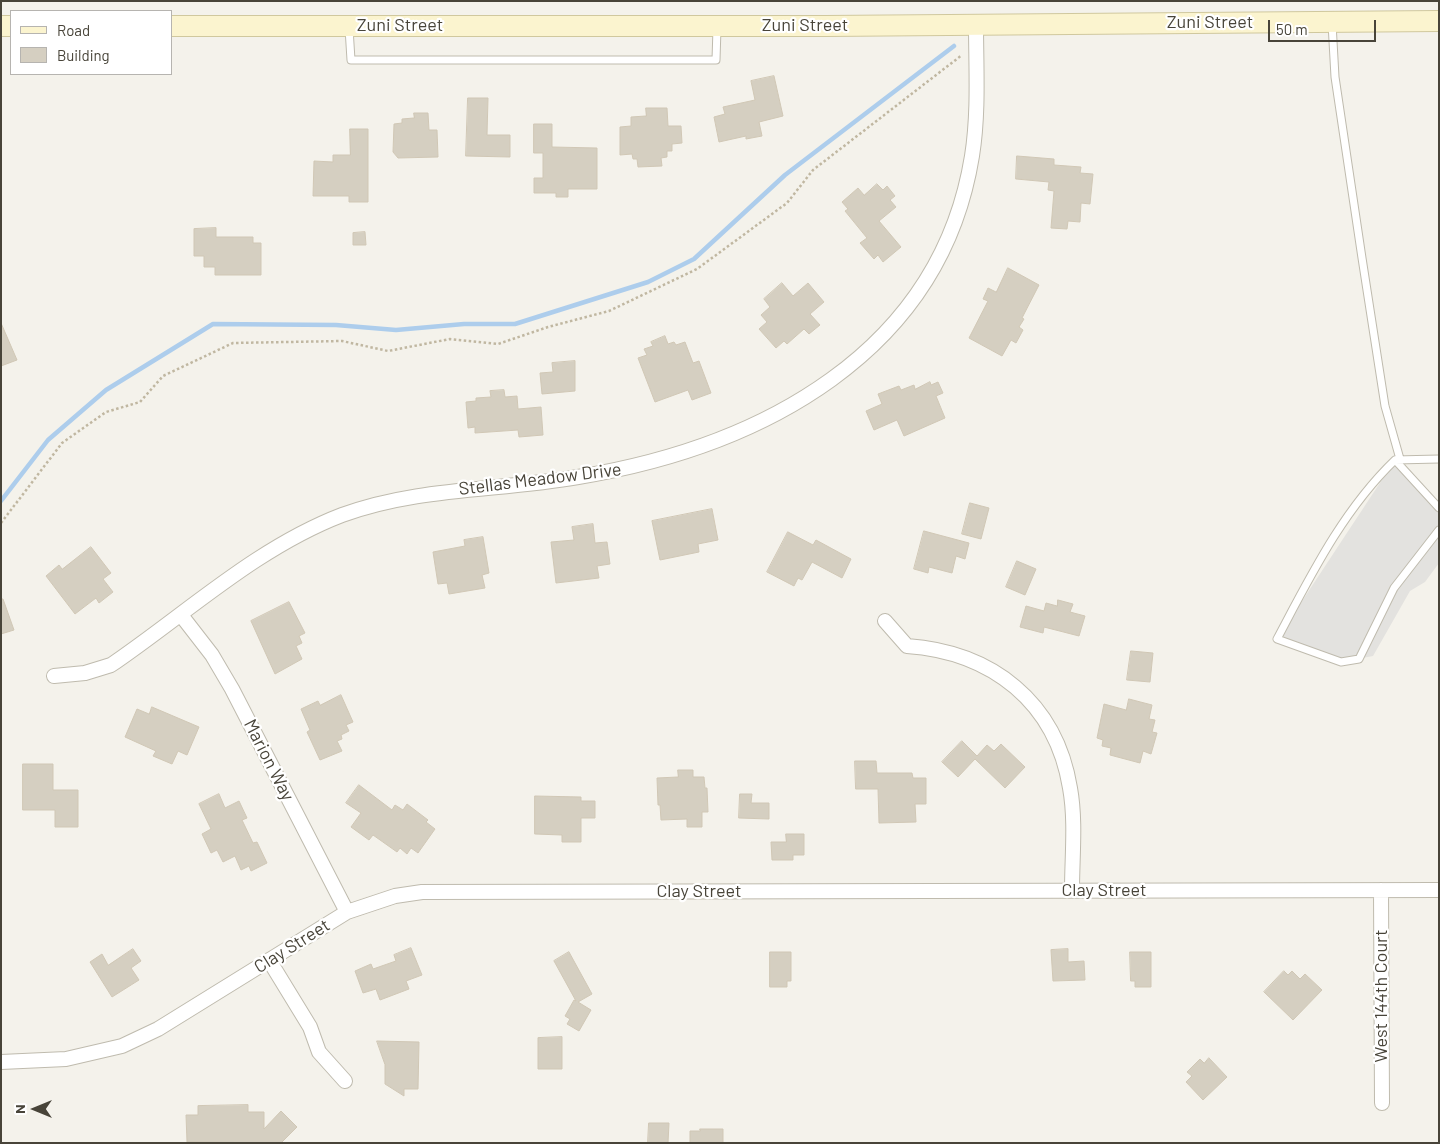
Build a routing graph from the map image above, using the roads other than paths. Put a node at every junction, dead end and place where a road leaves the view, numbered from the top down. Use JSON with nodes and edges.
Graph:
{"nodes":[{"id":1,"x":1332,"y":22,"type":"junction"},
{"id":2,"x":1439,"y":22,"type":"edge"},
{"id":3,"x":976,"y":24,"type":"junction"},
{"id":4,"x":349,"y":25,"type":"junction"},
{"id":5,"x":717,"y":25,"type":"junction"},
{"id":6,"x":172,"y":26,"type":"edge"},
{"id":7,"x":1439,"y":459,"type":"edge"},
{"id":8,"x":1398,"y":460,"type":"junction"},
{"id":9,"x":1439,"y":508,"type":"edge"},
{"id":10,"x":1439,"y":530,"type":"edge"},
{"id":11,"x":181,"y":615,"type":"junction"},
{"id":12,"x":884,"y":621,"type":"dead end"},
{"id":13,"x":54,"y":676,"type":"dead end"},
{"id":14,"x":1072,"y":890,"type":"junction"},
{"id":15,"x":1381,"y":890,"type":"junction"},
{"id":16,"x":1439,"y":890,"type":"edge"},
{"id":17,"x":347,"y":912,"type":"junction"},
{"id":18,"x":269,"y":960,"type":"junction"},
{"id":19,"x":1,"y":1062,"type":"edge"},
{"id":20,"x":345,"y":1081,"type":"dead end"},
{"id":21,"x":1382,"y":1103,"type":"dead end"}],
"edges":[{"from":1,"to":2,"type":"street","name":"Zuni Street"},
{"from":1,"to":3,"type":"street","name":"Zuni Street"},
{"from":1,"to":8,"type":"lane"},
{"from":3,"to":5,"type":"street","name":"Zuni Street"},
{"from":3,"to":11,"type":"street","name":"Stellas Meadow Drive"},
{"from":4,"to":5,"type":"street","name":"Zuni Street"},
{"from":4,"to":5,"type":"lane"},
{"from":4,"to":6,"type":"street","name":"Zuni Street"},
{"from":7,"to":8,"type":"lane"},
{"from":8,"to":9,"type":"lane"},
{"from":8,"to":10,"type":"lane"},
{"from":11,"to":13,"type":"street","name":"Stellas Meadow Drive"},
{"from":11,"to":17,"type":"street","name":"Marion Way"},
{"from":12,"to":14,"type":"street"},
{"from":14,"to":15,"type":"street","name":"Clay Street"},
{"from":14,"to":17,"type":"street","name":"Clay Street"},
{"from":15,"to":16,"type":"street","name":"Clay Street"},
{"from":15,"to":21,"type":"street","name":"West 144th Court"},
{"from":17,"to":18,"type":"street","name":"Clay Street"},
{"from":18,"to":19,"type":"street","name":"Clay Street"},
{"from":18,"to":20,"type":"street"}]}
